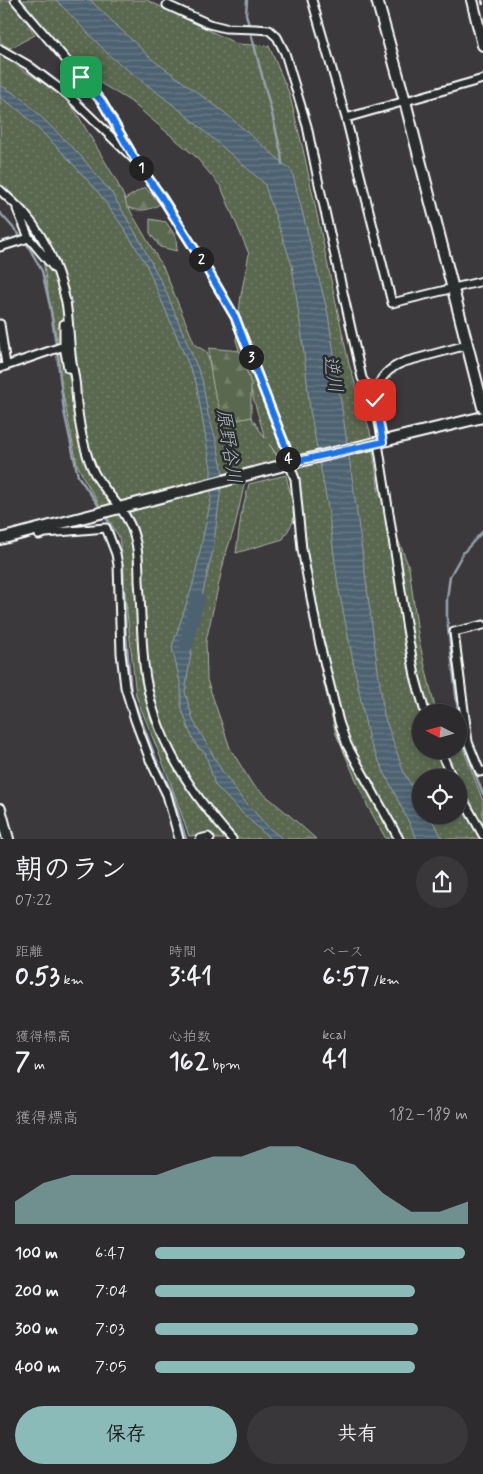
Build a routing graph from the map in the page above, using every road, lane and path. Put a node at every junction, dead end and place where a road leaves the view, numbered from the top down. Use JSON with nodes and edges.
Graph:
{"nodes":[{"id":1,"x":15,"y":0,"type":"edge"},
{"id":2,"x":312,"y":0,"type":"edge"},
{"id":3,"x":377,"y":0,"type":"edge"},
{"id":4,"x":472,"y":0,"type":"edge"},
{"id":5,"x":167,"y":5,"type":"dead end"},
{"id":6,"x":483,"y":45,"type":"edge"},
{"id":7,"x":0,"y":49,"type":"edge"},
{"id":8,"x":483,"y":79,"type":"edge"},
{"id":9,"x":404,"y":101,"type":"junction"},
{"id":10,"x":346,"y":118,"type":"junction"},
{"id":11,"x":136,"y":161,"type":"junction"},
{"id":12,"x":0,"y":190,"type":"edge"},
{"id":13,"x":13,"y":202,"type":"junction"},
{"id":14,"x":29,"y":238,"type":"junction"},
{"id":15,"x":0,"y":247,"type":"edge"},
{"id":16,"x":58,"y":274,"type":"junction"},
{"id":17,"x":483,"y":281,"type":"edge"},
{"id":18,"x":453,"y":288,"type":"junction"},
{"id":19,"x":67,"y":310,"type":"junction"},
{"id":20,"x":0,"y":324,"type":"edge"},
{"id":21,"x":467,"y":345,"type":"junction"},
{"id":22,"x":64,"y":346,"type":"junction"},
{"id":23,"x":3,"y":366,"type":"edge"},
{"id":24,"x":376,"y":389,"type":"junction"},
{"id":25,"x":76,"y":392,"type":"junction"},
{"id":26,"x":483,"y":407,"type":"edge"},
{"id":27,"x":483,"y":417,"type":"edge"},
{"id":28,"x":378,"y":443,"type":"junction"},
{"id":29,"x":289,"y":464,"type":"junction"},
{"id":30,"x":120,"y":508,"type":"junction"},
{"id":31,"x":38,"y":530,"type":"junction"},
{"id":32,"x":0,"y":540,"type":"edge"},
{"id":33,"x":483,"y":624,"type":"edge"},
{"id":34,"x":423,"y":704,"type":"edge"},
{"id":35,"x":483,"y":771,"type":"edge"},
{"id":36,"x":467,"y":806,"type":"edge"},
{"id":37,"x":0,"y":809,"type":"edge"},
{"id":38,"x":483,"y":835,"type":"edge"},
{"id":39,"x":8,"y":839,"type":"edge"},
{"id":40,"x":179,"y":839,"type":"edge"},
{"id":41,"x":200,"y":839,"type":"edge"},
{"id":42,"x":210,"y":839,"type":"edge"},
{"id":43,"x":232,"y":839,"type":"edge"},
{"id":44,"x":399,"y":839,"type":"edge"}],
"edges":[{"from":1,"to":11,"type":"street"},
{"from":2,"to":10,"type":"street"},
{"from":3,"to":9,"type":"street"},
{"from":4,"to":6,"type":"street"},
{"from":5,"to":24,"type":"street"},
{"from":7,"to":11,"type":"street"},
{"from":8,"to":9,"type":"street"},
{"from":9,"to":10,"type":"street"},
{"from":9,"to":18,"type":"street"},
{"from":10,"to":18,"type":"street"},
{"from":11,"to":29,"type":"street"},
{"from":12,"to":13,"type":"street"},
{"from":13,"to":14,"type":"street"},
{"from":13,"to":16,"type":"street"},
{"from":14,"to":15,"type":"street"},
{"from":14,"to":16,"type":"street"},
{"from":16,"to":19,"type":"street"},
{"from":17,"to":18,"type":"street"},
{"from":18,"to":21,"type":"street"},
{"from":19,"to":22,"type":"street"},
{"from":19,"to":25,"type":"street"},
{"from":20,"to":23,"type":"street"},
{"from":21,"to":24,"type":"street"},
{"from":21,"to":26,"type":"street"},
{"from":22,"to":23,"type":"street"},
{"from":22,"to":25,"type":"street"},
{"from":24,"to":28,"type":"street"},
{"from":25,"to":30,"type":"street"},
{"from":27,"to":28,"type":"street"},
{"from":28,"to":29,"type":"street"},
{"from":28,"to":34,"type":"street"},
{"from":29,"to":30,"type":"street"},
{"from":29,"to":44,"type":"street"},
{"from":30,"to":31,"type":"street"},
{"from":30,"to":43,"type":"street"},
{"from":31,"to":32,"type":"street"},
{"from":31,"to":40,"type":"street"},
{"from":33,"to":35,"type":"street"},
{"from":36,"to":38,"type":"street"},
{"from":37,"to":39,"type":"street"},
{"from":41,"to":42,"type":"street"}]}
